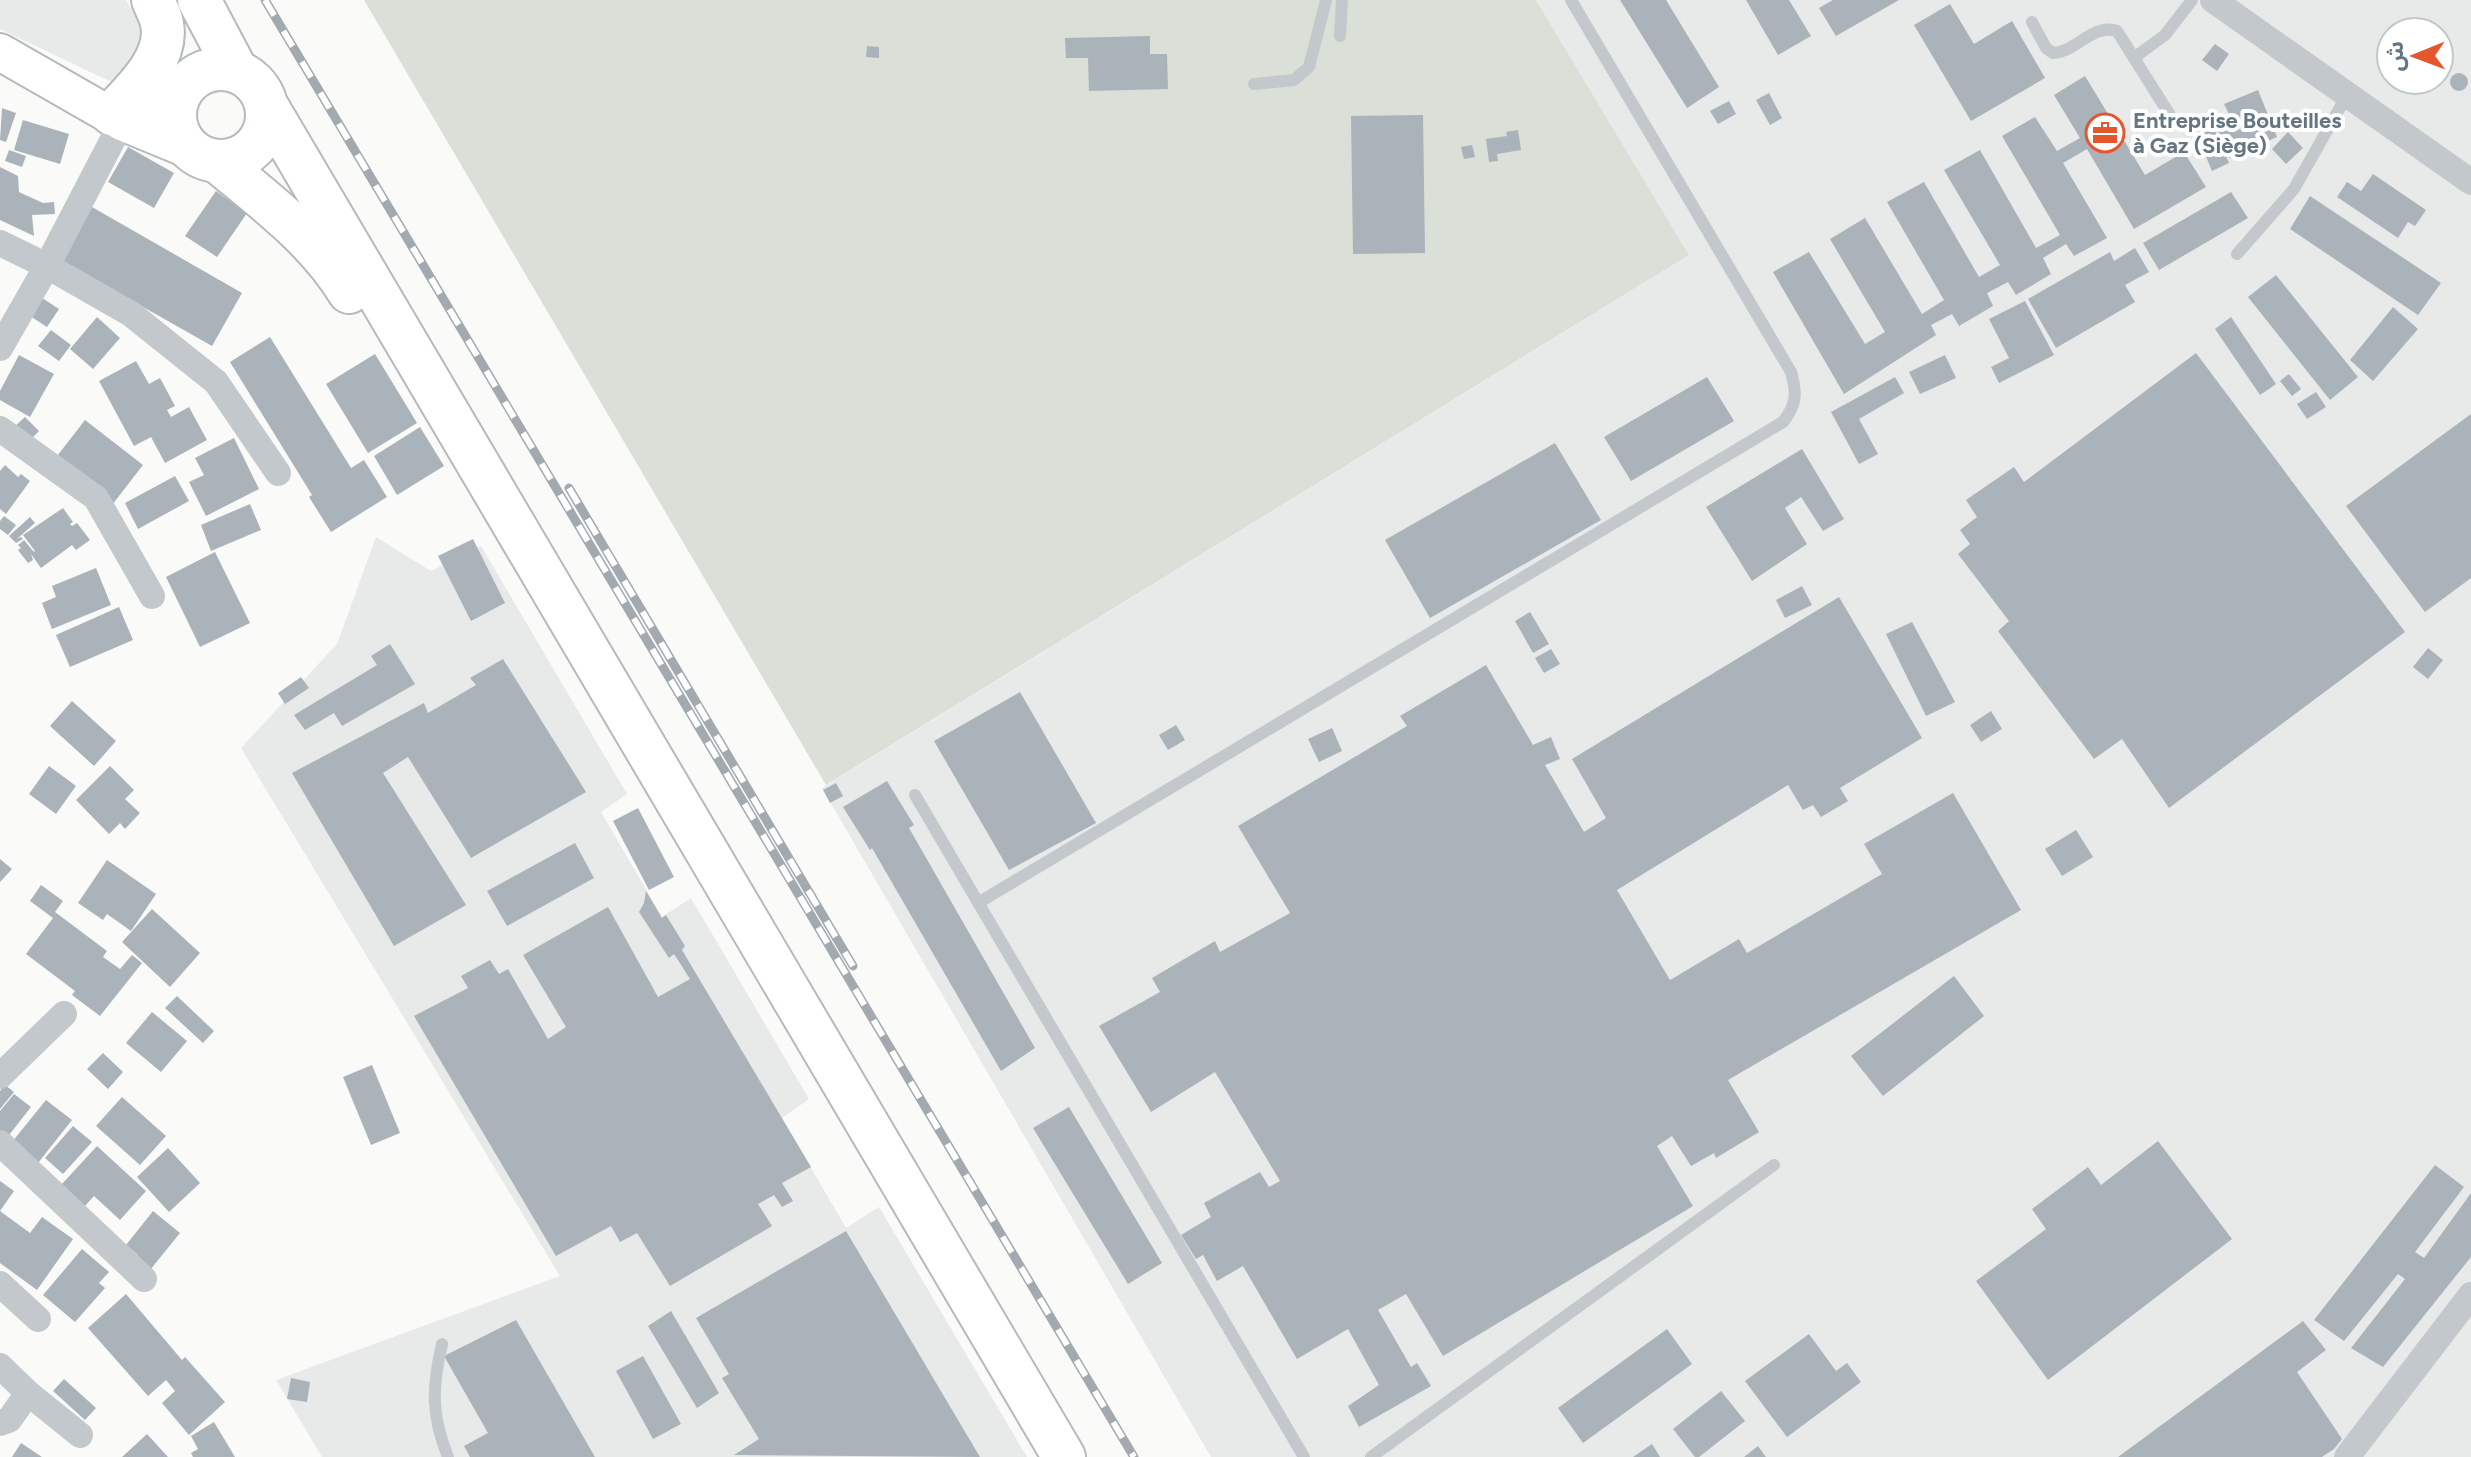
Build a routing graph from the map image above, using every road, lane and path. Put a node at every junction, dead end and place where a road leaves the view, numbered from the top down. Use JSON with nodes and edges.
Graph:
{"nodes":[{"id":1,"x":153,"y":0,"type":"edge"},
{"id":2,"x":178,"y":0,"type":"edge"},
{"id":3,"x":199,"y":0,"type":"edge"},
{"id":4,"x":1326,"y":0,"type":"edge"},
{"id":5,"x":1342,"y":0,"type":"edge"},
{"id":6,"x":1571,"y":0,"type":"edge"},
{"id":7,"x":2192,"y":0,"type":"edge"},
{"id":8,"x":2213,"y":0,"type":"edge"},
{"id":9,"x":2032,"y":22,"type":"dead end"},
{"id":10,"x":1340,"y":36,"type":"dead end"},
{"id":11,"x":0,"y":52,"type":"edge"},
{"id":12,"x":2135,"y":57,"type":"junction"},
{"id":13,"x":236,"y":70,"type":"junction"},
{"id":14,"x":1254,"y":84,"type":"dead end"},
{"id":15,"x":182,"y":93,"type":"junction"},
{"id":16,"x":2347,"y":95,"type":"junction"},
{"id":17,"x":268,"y":108,"type":"junction"},
{"id":18,"x":117,"y":118,"type":"junction"},
{"id":19,"x":2173,"y":120,"type":"dead end"},
{"id":20,"x":204,"y":156,"type":"junction"},
{"id":21,"x":2471,"y":182,"type":"edge"},
{"id":22,"x":0,"y":243,"type":"edge"},
{"id":23,"x":2237,"y":254,"type":"dead end"},
{"id":24,"x":47,"y":266,"type":"junction"},
{"id":25,"x":0,"y":348,"type":"edge"},
{"id":26,"x":0,"y":429,"type":"edge"},
{"id":27,"x":278,"y":473,"type":"dead end"},
{"id":28,"x":152,"y":596,"type":"dead end"},
{"id":29,"x":551,"y":609,"type":"junction"},
{"id":30,"x":915,"y":795,"type":"dead end"},
{"id":31,"x":978,"y":903,"type":"junction"},
{"id":32,"x":64,"y":1014,"type":"dead end"},
{"id":33,"x":0,"y":1076,"type":"edge"},
{"id":34,"x":0,"y":1143,"type":"edge"},
{"id":35,"x":1774,"y":1165,"type":"dead end"},
{"id":36,"x":144,"y":1279,"type":"dead end"},
{"id":37,"x":0,"y":1284,"type":"edge"},
{"id":38,"x":2471,"y":1295,"type":"edge"},
{"id":39,"x":38,"y":1319,"type":"dead end"},
{"id":40,"x":442,"y":1344,"type":"dead end"},
{"id":41,"x":0,"y":1366,"type":"edge"},
{"id":42,"x":28,"y":1393,"type":"junction"},
{"id":43,"x":0,"y":1423,"type":"edge"},
{"id":44,"x":80,"y":1435,"type":"dead end"},
{"id":45,"x":448,"y":1457,"type":"edge"},
{"id":46,"x":1044,"y":1457,"type":"edge"},
{"id":47,"x":1064,"y":1457,"type":"edge"},
{"id":48,"x":1304,"y":1457,"type":"edge"},
{"id":49,"x":1371,"y":1457,"type":"edge"},
{"id":50,"x":2347,"y":1457,"type":"edge"}],
"edges":[{"from":1,"to":18,"type":"main road"},
{"from":2,"to":15,"type":"main road"},
{"from":3,"to":13,"type":"main road"},
{"from":4,"to":14,"type":"lane"},
{"from":5,"to":10,"type":"lane"},
{"from":6,"to":31,"type":"lane"},
{"from":7,"to":12,"type":"lane"},
{"from":8,"to":16,"type":"street"},
{"from":9,"to":12,"type":"lane"},
{"from":11,"to":18,"type":"main road"},
{"from":12,"to":19,"type":"lane"},
{"from":13,"to":15,"type":"main road"},
{"from":13,"to":17,"type":"main road"},
{"from":15,"to":18,"type":"main road"},
{"from":15,"to":20,"type":"main road"},
{"from":16,"to":21,"type":"street"},
{"from":16,"to":23,"type":"lane"},
{"from":17,"to":20,"type":"main road"},
{"from":17,"to":29,"type":"main road"},
{"from":18,"to":20,"type":"main road"},
{"from":18,"to":24,"type":"street"},
{"from":20,"to":29,"type":"main road"},
{"from":22,"to":24,"type":"street"},
{"from":24,"to":25,"type":"street"},
{"from":24,"to":27,"type":"street"},
{"from":26,"to":28,"type":"street"},
{"from":29,"to":46,"type":"main road"},
{"from":29,"to":47,"type":"main road"},
{"from":30,"to":31,"type":"lane"},
{"from":31,"to":48,"type":"lane"},
{"from":32,"to":33,"type":"street"},
{"from":34,"to":36,"type":"street"},
{"from":35,"to":49,"type":"lane"},
{"from":37,"to":39,"type":"street"},
{"from":38,"to":50,"type":"street"},
{"from":40,"to":45,"type":"lane"},
{"from":41,"to":42,"type":"street"},
{"from":42,"to":43,"type":"street"},
{"from":42,"to":44,"type":"street"}]}
